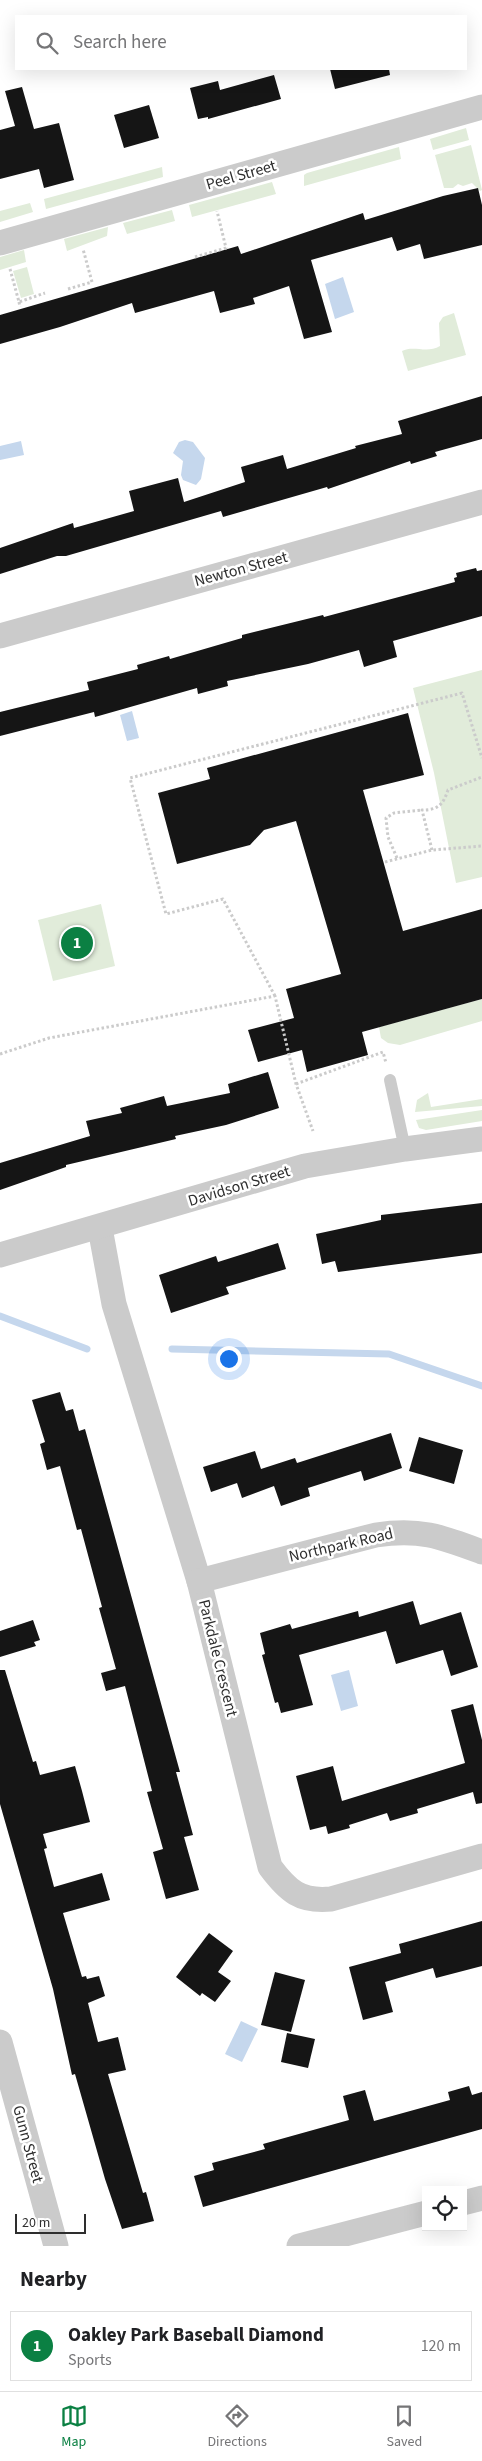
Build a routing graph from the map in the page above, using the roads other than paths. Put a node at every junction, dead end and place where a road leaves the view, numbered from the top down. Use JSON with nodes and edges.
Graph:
{"nodes":[{"id":1,"x":482,"y":106,"type":"edge"},
{"id":2,"x":0,"y":242,"type":"edge"},
{"id":3,"x":482,"y":502,"type":"edge"},
{"id":4,"x":0,"y":636,"type":"edge"},
{"id":5,"x":390,"y":1080,"type":"dead end"},
{"id":6,"x":482,"y":1139,"type":"edge"},
{"id":7,"x":405,"y":1149,"type":"junction"},
{"id":8,"x":100,"y":1228,"type":"junction"},
{"id":9,"x":0,"y":1255,"type":"edge"},
{"id":10,"x":482,"y":1552,"type":"edge"},
{"id":11,"x":199,"y":1581,"type":"junction"},
{"id":12,"x":482,"y":1856,"type":"edge"},
{"id":13,"x":0,"y":2042,"type":"edge"},
{"id":14,"x":482,"y":2198,"type":"edge"},
{"id":15,"x":467,"y":2202,"type":"edge"},
{"id":16,"x":422,"y":2214,"type":"edge"},
{"id":17,"x":56,"y":2246,"type":"edge"},
{"id":18,"x":299,"y":2246,"type":"edge"}],
"edges":[{"from":1,"to":2,"type":"street","name":"Peel Street"},
{"from":3,"to":4,"type":"street","name":"Newton Street"},
{"from":5,"to":7,"type":"lane"},
{"from":6,"to":7,"type":"street","name":"Davidson Street"},
{"from":7,"to":8,"type":"street","name":"Davidson Street"},
{"from":8,"to":9,"type":"street","name":"Davidson Street"},
{"from":8,"to":11,"type":"street","name":"Parkdale Crescent"},
{"from":10,"to":11,"type":"street","name":"Northpark Road"},
{"from":11,"to":12,"type":"street","name":"Parkdale Crescent"},
{"from":13,"to":17,"type":"street","name":"Gunn Street"},
{"from":14,"to":15,"type":"street"},
{"from":16,"to":18,"type":"street"}]}
